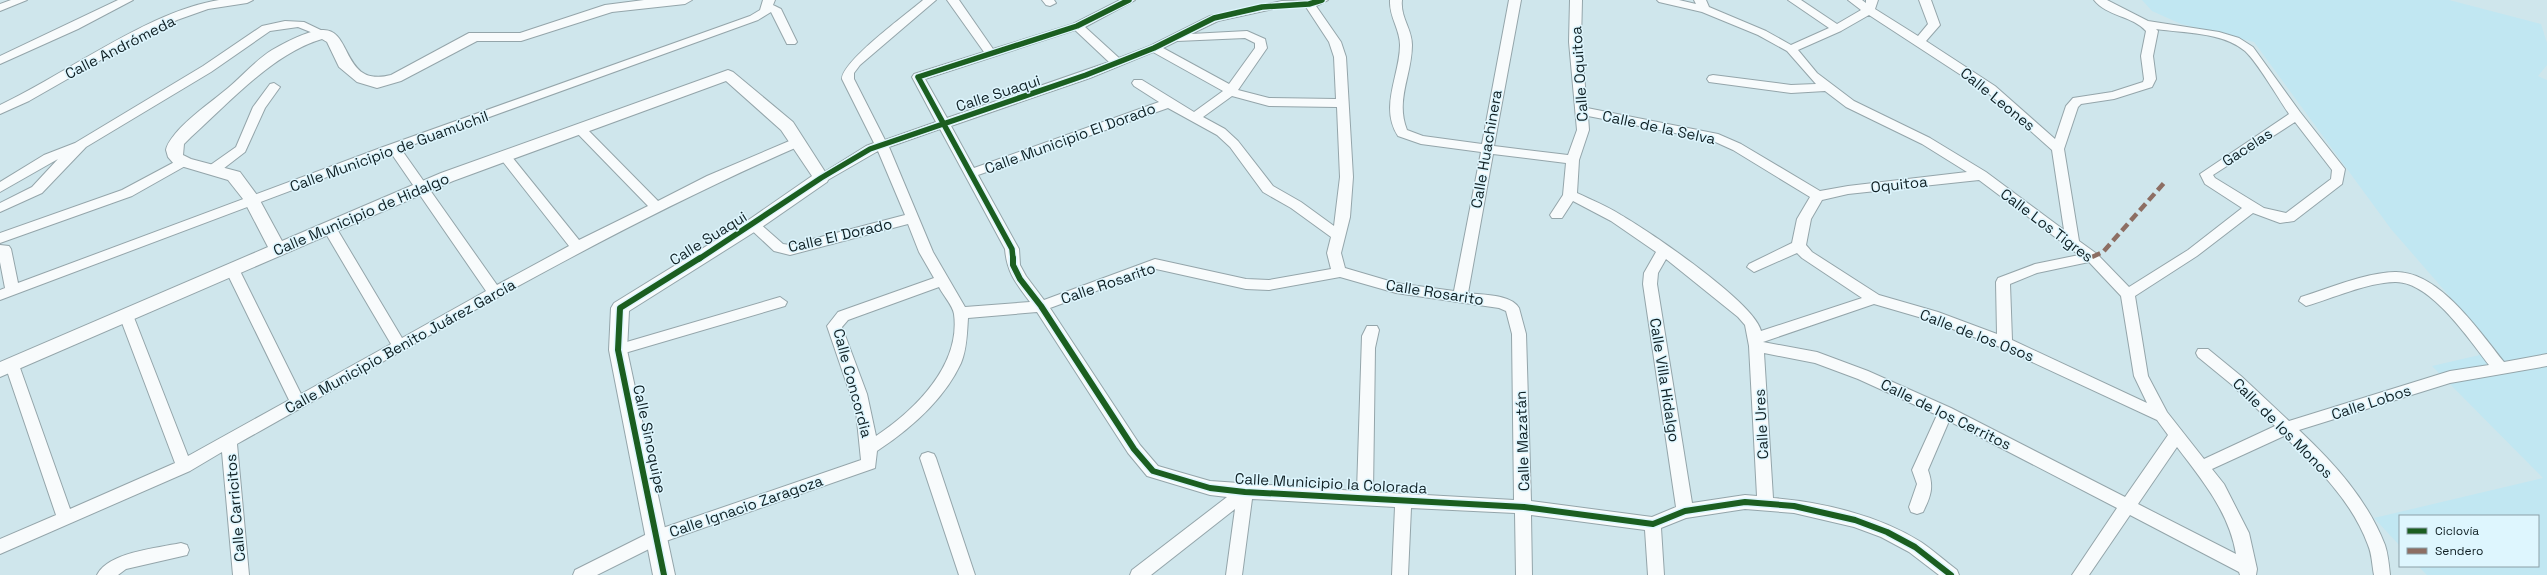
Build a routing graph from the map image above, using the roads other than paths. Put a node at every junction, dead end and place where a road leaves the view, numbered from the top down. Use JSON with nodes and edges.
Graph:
{"nodes":[{"id":1,"x":21,"y":0,"type":"edge"},
{"id":2,"x":127,"y":0,"type":"edge"},
{"id":3,"x":247,"y":0,"type":"edge"},
{"id":4,"x":685,"y":0,"type":"edge"},
{"id":5,"x":930,"y":0,"type":"edge"},
{"id":6,"x":952,"y":0,"type":"edge"},
{"id":7,"x":1129,"y":0,"type":"edge"},
{"id":8,"x":1322,"y":0,"type":"edge"},
{"id":9,"x":1396,"y":0,"type":"edge"},
{"id":10,"x":1515,"y":0,"type":"edge"},
{"id":11,"x":1576,"y":0,"type":"edge"},
{"id":12,"x":1663,"y":0,"type":"edge"},
{"id":13,"x":1794,"y":0,"type":"edge"},
{"id":14,"x":1854,"y":0,"type":"edge"},
{"id":15,"x":1925,"y":0,"type":"edge"},
{"id":16,"x":2100,"y":0,"type":"edge"},
{"id":17,"x":1277,"y":2,"type":"edge"},
{"id":18,"x":768,"y":4,"type":"edge"},
{"id":19,"x":1309,"y":4,"type":"junction"},
{"id":20,"x":1702,"y":5,"type":"edge"},
{"id":21,"x":1871,"y":5,"type":"edge"},
{"id":22,"x":0,"y":8,"type":"edge"},
{"id":23,"x":2148,"y":24,"type":"junction"},
{"id":24,"x":1077,"y":26,"type":"junction"},
{"id":25,"x":1837,"y":29,"type":"junction"},
{"id":26,"x":323,"y":34,"type":"junction"},
{"id":27,"x":1174,"y":38,"type":"junction"},
{"id":28,"x":1920,"y":41,"type":"junction"},
{"id":29,"x":791,"y":42,"type":"dead end"},
{"id":30,"x":1154,"y":48,"type":"junction"},
{"id":31,"x":1791,"y":49,"type":"junction"},
{"id":32,"x":990,"y":53,"type":"junction"},
{"id":33,"x":0,"y":60,"type":"edge"},
{"id":34,"x":1118,"y":63,"type":"junction"},
{"id":35,"x":1713,"y":79,"type":"dead end"},
{"id":36,"x":1138,"y":83,"type":"dead end"},
{"id":37,"x":274,"y":87,"type":"dead end"},
{"id":38,"x":1826,"y":88,"type":"junction"},
{"id":39,"x":1231,"y":92,"type":"junction"},
{"id":40,"x":1169,"y":103,"type":"junction"},
{"id":41,"x":1341,"y":103,"type":"junction"},
{"id":42,"x":0,"y":110,"type":"edge"},
{"id":43,"x":1582,"y":111,"type":"junction"},
{"id":44,"x":2296,"y":115,"type":"junction"},
{"id":45,"x":1195,"y":117,"type":"junction"},
{"id":46,"x":943,"y":125,"type":"junction"},
{"id":47,"x":580,"y":129,"type":"junction"},
{"id":48,"x":798,"y":142,"type":"junction"},
{"id":49,"x":82,"y":144,"type":"junction"},
{"id":50,"x":882,"y":145,"type":"junction"},
{"id":51,"x":394,"y":148,"type":"junction"},
{"id":52,"x":2058,"y":149,"type":"junction"},
{"id":53,"x":1486,"y":150,"type":"junction"},
{"id":54,"x":504,"y":155,"type":"junction"},
{"id":55,"x":1573,"y":160,"type":"junction"},
{"id":56,"x":182,"y":162,"type":"junction"},
{"id":57,"x":214,"y":169,"type":"junction"},
{"id":58,"x":972,"y":173,"type":"junction"},
{"id":59,"x":1981,"y":175,"type":"junction"},
{"id":60,"x":822,"y":178,"type":"junction"},
{"id":61,"x":0,"y":188,"type":"edge"},
{"id":62,"x":422,"y":188,"type":"junction"},
{"id":63,"x":1570,"y":195,"type":"junction"},
{"id":64,"x":1818,"y":196,"type":"junction"},
{"id":65,"x":251,"y":202,"type":"junction"},
{"id":66,"x":656,"y":206,"type":"junction"},
{"id":67,"x":2252,"y":206,"type":"junction"},
{"id":68,"x":0,"y":208,"type":"edge"},
{"id":69,"x":1557,"y":215,"type":"dead end"},
{"id":70,"x":912,"y":218,"type":"junction"},
{"id":71,"x":753,"y":225,"type":"junction"},
{"id":72,"x":329,"y":227,"type":"junction"},
{"id":73,"x":1338,"y":236,"type":"junction"},
{"id":74,"x":2073,"y":243,"type":"junction"},
{"id":75,"x":2,"y":244,"type":"edge"},
{"id":76,"x":1799,"y":246,"type":"junction"},
{"id":77,"x":577,"y":247,"type":"junction"},
{"id":78,"x":278,"y":249,"type":"junction"},
{"id":79,"x":1663,"y":252,"type":"junction"},
{"id":80,"x":2092,"y":257,"type":"junction"},
{"id":81,"x":1754,"y":267,"type":"dead end"},
{"id":82,"x":232,"y":269,"type":"junction"},
{"id":83,"x":1340,"y":272,"type":"junction"},
{"id":84,"x":944,"y":280,"type":"junction"},
{"id":85,"x":13,"y":290,"type":"junction"},
{"id":86,"x":495,"y":292,"type":"junction"},
{"id":87,"x":2128,"y":294,"type":"junction"},
{"id":88,"x":0,"y":295,"type":"edge"},
{"id":89,"x":1460,"y":298,"type":"junction"},
{"id":90,"x":1874,"y":299,"type":"junction"},
{"id":91,"x":2306,"y":300,"type":"dead end"},
{"id":92,"x":780,"y":302,"type":"dead end"},
{"id":93,"x":1041,"y":306,"type":"junction"},
{"id":94,"x":620,"y":308,"type":"joint"},
{"id":95,"x":1512,"y":308,"type":"joint"},
{"id":96,"x":961,"y":313,"type":"junction"},
{"id":97,"x":126,"y":315,"type":"junction"},
{"id":98,"x":1372,"y":330,"type":"dead end"},
{"id":99,"x":1756,"y":342,"type":"junction"},
{"id":100,"x":2005,"y":343,"type":"junction"},
{"id":101,"x":399,"y":345,"type":"junction"},
{"id":102,"x":618,"y":350,"type":"junction"},
{"id":103,"x":2203,"y":353,"type":"dead end"},
{"id":104,"x":2547,"y":360,"type":"edge"},
{"id":105,"x":6,"y":367,"type":"edge"},
{"id":106,"x":2501,"y":369,"type":"junction"},
{"id":107,"x":298,"y":402,"type":"junction"},
{"id":108,"x":1946,"y":412,"type":"junction"},
{"id":109,"x":2162,"y":416,"type":"junction"},
{"id":110,"x":2286,"y":428,"type":"junction"},
{"id":111,"x":2176,"y":436,"type":"junction"},
{"id":112,"x":229,"y":441,"type":"junction"},
{"id":113,"x":870,"y":456,"type":"junction"},
{"id":114,"x":928,"y":458,"type":"dead end"},
{"id":115,"x":184,"y":466,"type":"junction"},
{"id":116,"x":2202,"y":467,"type":"junction"},
{"id":117,"x":1245,"y":492,"type":"junction"},
{"id":118,"x":1365,"y":497,"type":"junction"},
{"id":119,"x":1403,"y":499,"type":"junction"},
{"id":120,"x":1765,"y":503,"type":"junction"},
{"id":121,"x":1524,"y":507,"type":"junction"},
{"id":122,"x":1917,"y":507,"type":"dead end"},
{"id":123,"x":2128,"y":507,"type":"junction"},
{"id":124,"x":1685,"y":511,"type":"junction"},
{"id":125,"x":65,"y":517,"type":"junction"},
{"id":126,"x":1653,"y":524,"type":"junction"},
{"id":127,"x":657,"y":537,"type":"junction"},
{"id":128,"x":0,"y":547,"type":"edge"},
{"id":129,"x":181,"y":550,"type":"dead end"},
{"id":130,"x":2248,"y":572,"type":"edge"},
{"id":131,"x":105,"y":575,"type":"edge"},
{"id":132,"x":241,"y":575,"type":"edge"},
{"id":133,"x":581,"y":575,"type":"edge"},
{"id":134,"x":664,"y":575,"type":"edge"},
{"id":135,"x":967,"y":575,"type":"edge"},
{"id":136,"x":1138,"y":575,"type":"edge"},
{"id":137,"x":1234,"y":575,"type":"edge"},
{"id":138,"x":1400,"y":575,"type":"edge"},
{"id":139,"x":1524,"y":575,"type":"edge"},
{"id":140,"x":1656,"y":575,"type":"edge"},
{"id":141,"x":1950,"y":575,"type":"edge"},
{"id":142,"x":2080,"y":575,"type":"edge"},
{"id":143,"x":2382,"y":575,"type":"edge"}],
"edges":[{"from":1,"to":22,"type":"street"},
{"from":2,"to":33,"type":"street"},
{"from":3,"to":42,"type":"street","name":"Calle Andrómeda"},
{"from":4,"to":26,"type":"street"},
{"from":5,"to":50,"type":"street"},
{"from":6,"to":32,"type":"street"},
{"from":7,"to":24,"type":"street"},
{"from":8,"to":19,"type":"street","name":"Calle Suaqui"},
{"from":9,"to":53,"type":"street"},
{"from":10,"to":53,"type":"street","name":"Calle Huachinera"},
{"from":11,"to":43,"type":"street","name":"Calle Oquitoa"},
{"from":12,"to":20,"type":"street","name":"Calle Los Tigres"},
{"from":13,"to":25,"type":"street"},
{"from":14,"to":21,"type":"street","name":"Calle Leones"},
{"from":15,"to":28,"type":"street"},
{"from":16,"to":23,"type":"street"},
{"from":17,"to":19,"type":"street","name":"Calle Suaqui"},
{"from":17,"to":27,"type":"street","name":"Calle Suaqui"},
{"from":18,"to":29,"type":"street"},
{"from":18,"to":51,"type":"street","name":"Calle Municipio de Guamúchil"},
{"from":19,"to":41,"type":"street"},
{"from":20,"to":31,"type":"street","name":"Calle Los Tigres"},
{"from":21,"to":25,"type":"street"},
{"from":21,"to":28,"type":"street","name":"Calle Leones"},
{"from":23,"to":44,"type":"street"},
{"from":23,"to":52,"type":"street"},
{"from":24,"to":32,"type":"street"},
{"from":24,"to":34,"type":"street"},
{"from":25,"to":31,"type":"street"},
{"from":26,"to":49,"type":"street"},
{"from":26,"to":56,"type":"street"},
{"from":27,"to":30,"type":"street","name":"Calle Suaqui"},
{"from":27,"to":39,"type":"street"},
{"from":28,"to":52,"type":"street","name":"Calle Leones"},
{"from":30,"to":34,"type":"street","name":"Calle Suaqui"},
{"from":30,"to":39,"type":"street"},
{"from":31,"to":38,"type":"street","name":"Calle Los Tigres"},
{"from":32,"to":46,"type":"street","name":"Calle Municipio la Colorada"},
{"from":34,"to":46,"type":"street","name":"Calle Suaqui"},
{"from":35,"to":38,"type":"street"},
{"from":36,"to":40,"type":"street"},
{"from":37,"to":57,"type":"street"},
{"from":38,"to":59,"type":"street","name":"Calle Los Tigres"},
{"from":39,"to":41,"type":"street"},
{"from":39,"to":45,"type":"street"},
{"from":40,"to":45,"type":"street"},
{"from":40,"to":58,"type":"street","name":"Calle Municipio El Dorado"},
{"from":41,"to":73,"type":"street"},
{"from":43,"to":55,"type":"street","name":"Calle Oquitoa"},
{"from":43,"to":64,"type":"street","name":"Calle de la Selva"},
{"from":44,"to":67,"type":"street","name":"Gacelas"},
{"from":44,"to":67,"type":"street"},
{"from":45,"to":73,"type":"street"},
{"from":46,"to":50,"type":"street","name":"Calle Suaqui"},
{"from":46,"to":58,"type":"street","name":"Calle Municipio la Colorada"},
{"from":47,"to":48,"type":"street","name":"Calle Municipio de Hidalgo"},
{"from":47,"to":54,"type":"street","name":"Calle Municipio de Hidalgo"},
{"from":47,"to":66,"type":"street"},
{"from":48,"to":60,"type":"street"},
{"from":48,"to":66,"type":"street","name":"Calle Municipio Benito Juárez García"},
{"from":49,"to":61,"type":"street"},
{"from":49,"to":68,"type":"street"},
{"from":50,"to":60,"type":"street","name":"Calle Suaqui"},
{"from":50,"to":70,"type":"street"},
{"from":51,"to":62,"type":"street"},
{"from":51,"to":65,"type":"street","name":"Calle Municipio de Guamúchil"},
{"from":52,"to":74,"type":"street"},
{"from":53,"to":55,"type":"street"},
{"from":53,"to":89,"type":"street","name":"Calle Huachinera"},
{"from":54,"to":62,"type":"street","name":"Calle Municipio de Hidalgo"},
{"from":54,"to":77,"type":"street"},
{"from":55,"to":63,"type":"street","name":"Calle Oquitoa"},
{"from":56,"to":57,"type":"street"},
{"from":56,"to":75,"type":"street"},
{"from":57,"to":65,"type":"street"},
{"from":58,"to":93,"type":"street","name":"Calle Municipio la Colorada"},
{"from":59,"to":64,"type":"street","name":"Oquitoa"},
{"from":59,"to":74,"type":"street","name":"Calle Los Tigres"},
{"from":60,"to":71,"type":"street","name":"Calle Suaqui"},
{"from":62,"to":72,"type":"street","name":"Calle Municipio de Hidalgo"},
{"from":62,"to":86,"type":"street"},
{"from":63,"to":69,"type":"street","name":"Calle Oquitoa"},
{"from":63,"to":79,"type":"street"},
{"from":64,"to":76,"type":"street"},
{"from":65,"to":78,"type":"street"},
{"from":65,"to":85,"type":"street","name":"Calle Municipio de Guamúchil"},
{"from":66,"to":77,"type":"street","name":"Calle Municipio Benito Juárez García"},
{"from":67,"to":87,"type":"street"},
{"from":70,"to":71,"type":"street","name":"Calle El Dorado"},
{"from":70,"to":84,"type":"street"},
{"from":71,"to":94,"type":"street","name":"Calle Suaqui"},
{"from":72,"to":78,"type":"street","name":"Calle Municipio de Hidalgo"},
{"from":72,"to":101,"type":"street"},
{"from":73,"to":83,"type":"street"},
{"from":74,"to":80,"type":"street","name":"Calle Los Tigres"},
{"from":75,"to":85,"type":"street"},
{"from":76,"to":81,"type":"street"},
{"from":76,"to":90,"type":"street","name":"Calle de los Osos"},
{"from":77,"to":86,"type":"street","name":"Calle Municipio Benito Juárez García"},
{"from":78,"to":82,"type":"street","name":"Calle Municipio de Hidalgo"},
{"from":79,"to":99,"type":"street"},
{"from":79,"to":124,"type":"street","name":"Calle Villa Hidalgo"},
{"from":80,"to":87,"type":"street","name":"Calle Los Tigres"},
{"from":80,"to":100,"type":"street"},
{"from":82,"to":97,"type":"street","name":"Calle Municipio de Hidalgo"},
{"from":82,"to":107,"type":"street"},
{"from":83,"to":89,"type":"street","name":"Calle Rosarito"},
{"from":83,"to":93,"type":"street","name":"Calle Rosarito"},
{"from":84,"to":96,"type":"street"},
{"from":84,"to":113,"type":"street","name":"Calle Concordia"},
{"from":85,"to":88,"type":"street","name":"Calle Municipio de Guamúchil"},
{"from":86,"to":101,"type":"street","name":"Calle Municipio Benito Juárez García"},
{"from":87,"to":109,"type":"street"},
{"from":89,"to":95,"type":"street","name":"Calle Rosarito"},
{"from":90,"to":99,"type":"street"},
{"from":90,"to":100,"type":"street","name":"Calle de los Osos"},
{"from":91,"to":106,"type":"street"},
{"from":92,"to":102,"type":"street"},
{"from":93,"to":96,"type":"street","name":"Calle Rosarito"},
{"from":93,"to":117,"type":"street","name":"Calle Municipio la Colorada"},
{"from":94,"to":102,"type":"street","name":"Calle Sinoquipe"},
{"from":95,"to":121,"type":"street","name":"Calle Mazatán"},
{"from":96,"to":113,"type":"street","name":"Calle Ignacio Zaragoza"},
{"from":97,"to":105,"type":"street","name":"Calle Municipio de Hidalgo"},
{"from":97,"to":115,"type":"street"},
{"from":98,"to":118,"type":"street"},
{"from":99,"to":108,"type":"street","name":"Calle de los Cerritos"},
{"from":99,"to":120,"type":"street","name":"Calle Ures"},
{"from":100,"to":109,"type":"street","name":"Calle de los Osos"},
{"from":101,"to":107,"type":"street","name":"Calle Municipio Benito Juárez García"},
{"from":102,"to":127,"type":"street","name":"Calle Sinoquipe"},
{"from":103,"to":110,"type":"street","name":"Calle de los Monos"},
{"from":104,"to":106,"type":"street","name":"Calle Lobos"},
{"from":105,"to":125,"type":"street"},
{"from":106,"to":110,"type":"street","name":"Calle Lobos"},
{"from":107,"to":112,"type":"street","name":"Calle Municipio Benito Juárez García"},
{"from":108,"to":122,"type":"street"},
{"from":108,"to":123,"type":"street","name":"Calle de los Cerritos"},
{"from":109,"to":111,"type":"street"},
{"from":110,"to":116,"type":"street","name":"Calle Lobos"},
{"from":110,"to":143,"type":"street","name":"Calle de los Monos"},
{"from":111,"to":116,"type":"street"},
{"from":111,"to":123,"type":"street"},
{"from":112,"to":115,"type":"street","name":"Calle Municipio Benito Juárez García"},
{"from":112,"to":132,"type":"street","name":"Calle Carricitos"},
{"from":113,"to":127,"type":"street","name":"Calle Ignacio Zaragoza"},
{"from":114,"to":135,"type":"street"},
{"from":115,"to":125,"type":"street","name":"Calle Municipio Benito Juárez García"},
{"from":116,"to":130,"type":"street"},
{"from":117,"to":118,"type":"street","name":"Calle Municipio la Colorada"},
{"from":117,"to":136,"type":"street","name":"Calle Municipio la Colorada"},
{"from":117,"to":137,"type":"street"},
{"from":118,"to":119,"type":"street","name":"Calle Municipio la Colorada"},
{"from":119,"to":121,"type":"street","name":"Calle Municipio la Colorada"},
{"from":119,"to":138,"type":"street"},
{"from":120,"to":124,"type":"street","name":"Calle Municipio la Colorada"},
{"from":120,"to":141,"type":"street","name":"Calle Municipio la Colorada"},
{"from":121,"to":126,"type":"street","name":"Calle Municipio la Colorada"},
{"from":121,"to":139,"type":"street","name":"Calle Mazatán"},
{"from":123,"to":130,"type":"street","name":"Calle de los Cerritos"},
{"from":123,"to":142,"type":"street"},
{"from":124,"to":126,"type":"street","name":"Calle Municipio la Colorada"},
{"from":125,"to":128,"type":"street","name":"Calle Municipio Benito Juárez García"},
{"from":126,"to":140,"type":"street"},
{"from":127,"to":133,"type":"street","name":"Calle Ignacio Zaragoza"},
{"from":127,"to":134,"type":"street","name":"Calle Sinoquipe"},
{"from":129,"to":131,"type":"street"}]}
